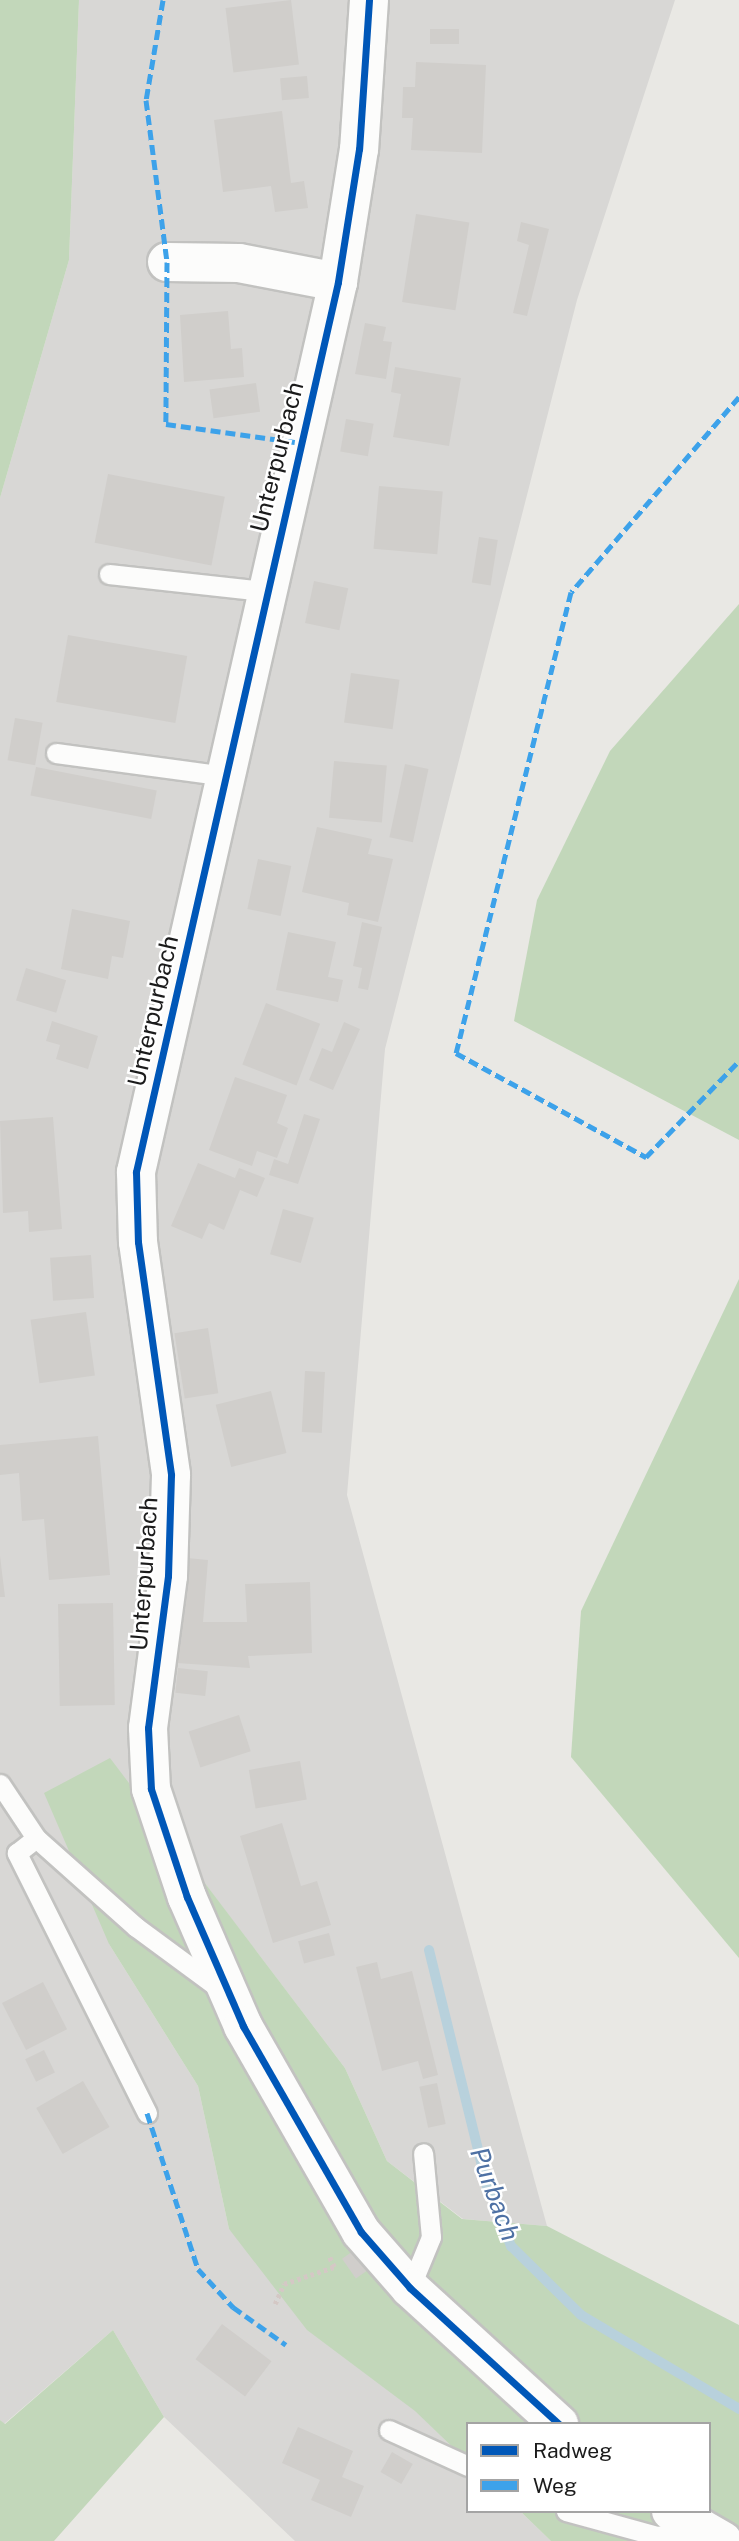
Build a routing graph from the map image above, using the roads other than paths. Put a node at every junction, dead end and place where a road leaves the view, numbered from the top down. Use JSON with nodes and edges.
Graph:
{"nodes":[{"id":1,"x":369,"y":0,"type":"edge"},
{"id":2,"x":167,"y":262,"type":"dead end"},
{"id":3,"x":338,"y":282,"type":"junction"},
{"id":4,"x":108,"y":574,"type":"dead end"},
{"id":5,"x":263,"y":591,"type":"junction"},
{"id":6,"x":56,"y":753,"type":"dead end"},
{"id":7,"x":226,"y":776,"type":"junction"},
{"id":8,"x":0,"y":1784,"type":"edge"},
{"id":9,"x":36,"y":1839,"type":"junction"},
{"id":10,"x":237,"y":2012,"type":"junction"},
{"id":11,"x":147,"y":2113,"type":"dead end"},
{"id":12,"x":423,"y":2153,"type":"dead end"},
{"id":13,"x":410,"y":2288,"type":"junction"},
{"id":14,"x":557,"y":2422,"type":"edge"},
{"id":15,"x":389,"y":2430,"type":"dead end"},
{"id":16,"x":466,"y":2465,"type":"edge"},
{"id":17,"x":573,"y":2513,"type":"edge"},
{"id":18,"x":697,"y":2527,"type":"edge"}],
"edges":[{"from":1,"to":3,"type":"street","name":"Unterpurbach"},
{"from":2,"to":3,"type":"street"},
{"from":3,"to":5,"type":"street","name":"Unterpurbach"},
{"from":4,"to":5,"type":"lane"},
{"from":5,"to":7,"type":"street","name":"Unterpurbach"},
{"from":6,"to":7,"type":"lane"},
{"from":7,"to":10,"type":"street","name":"Unterpurbach"},
{"from":8,"to":9,"type":"lane"},
{"from":9,"to":10,"type":"lane"},
{"from":9,"to":11,"type":"lane"},
{"from":10,"to":13,"type":"street","name":"Unterpurbach"},
{"from":12,"to":13,"type":"lane"},
{"from":13,"to":14,"type":"street","name":"Unterpurbach"},
{"from":15,"to":16,"type":"lane"},
{"from":17,"to":18,"type":"lane"}]}
